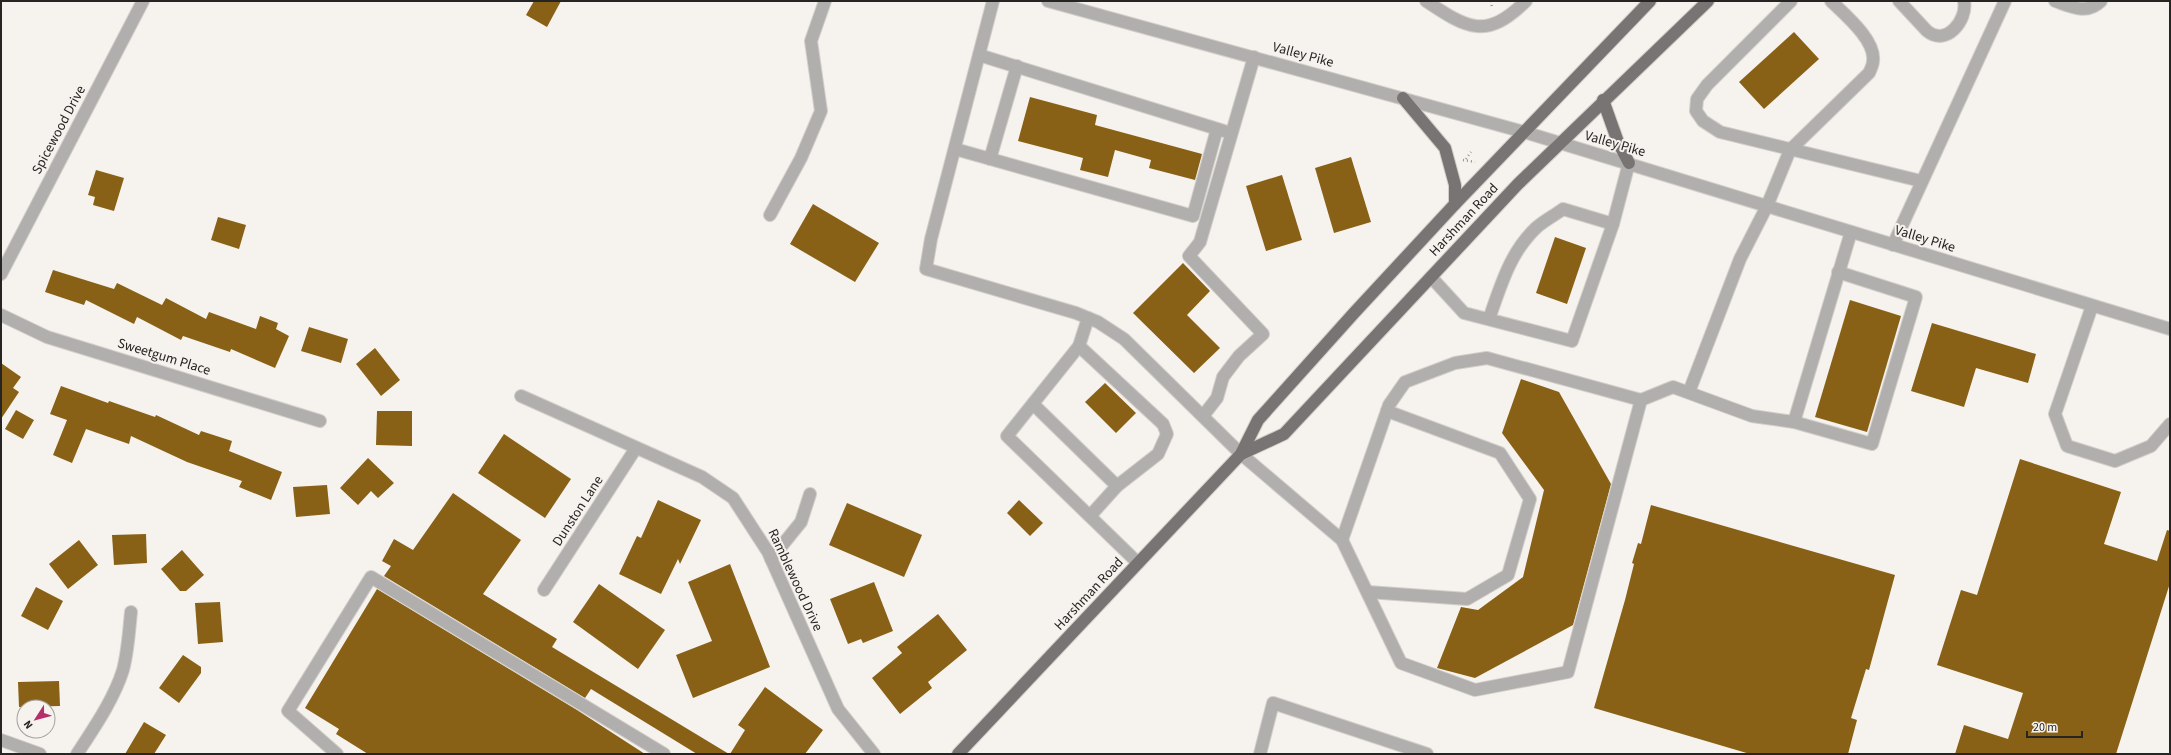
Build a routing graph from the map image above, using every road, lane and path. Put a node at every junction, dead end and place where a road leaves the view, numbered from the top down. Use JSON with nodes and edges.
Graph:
{"nodes":[{"id":1,"x":143,"y":1,"type":"edge"},
{"id":2,"x":825,"y":1,"type":"edge"},
{"id":3,"x":993,"y":1,"type":"edge"},
{"id":4,"x":1048,"y":1,"type":"edge"},
{"id":5,"x":1426,"y":1,"type":"edge"},
{"id":6,"x":1526,"y":1,"type":"edge"},
{"id":7,"x":1650,"y":1,"type":"edge"},
{"id":8,"x":1708,"y":1,"type":"edge"},
{"id":9,"x":1791,"y":1,"type":"edge"},
{"id":10,"x":1831,"y":1,"type":"edge"},
{"id":11,"x":1899,"y":1,"type":"edge"},
{"id":12,"x":1964,"y":1,"type":"edge"},
{"id":13,"x":2005,"y":1,"type":"edge"},
{"id":14,"x":2055,"y":1,"type":"edge"},
{"id":15,"x":2101,"y":1,"type":"edge"},
{"id":16,"x":979,"y":54,"type":"junction"},
{"id":17,"x":1254,"y":57,"type":"junction"},
{"id":18,"x":1017,"y":66,"type":"junction"},
{"id":19,"x":1403,"y":98,"type":"junction"},
{"id":20,"x":1604,"y":100,"type":"junction"},
{"id":21,"x":1217,"y":129,"type":"junction"},
{"id":22,"x":1524,"y":132,"type":"junction"},
{"id":23,"x":1233,"y":134,"type":"junction"},
{"id":24,"x":1558,"y":144,"type":"junction"},
{"id":25,"x":955,"y":149,"type":"junction"},
{"id":26,"x":1790,"y":150,"type":"junction"},
{"id":27,"x":1471,"y":152,"type":"dead end"},
{"id":28,"x":990,"y":159,"type":"junction"},
{"id":29,"x":1476,"y":162,"type":"dead end"},
{"id":30,"x":1629,"y":163,"type":"junction"},
{"id":31,"x":1921,"y":180,"type":"junction"},
{"id":32,"x":1455,"y":204,"type":"junction"},
{"id":33,"x":1767,"y":206,"type":"junction"},
{"id":34,"x":770,"y":215,"type":"dead end"},
{"id":35,"x":1613,"y":224,"type":"junction"},
{"id":36,"x":1851,"y":232,"type":"junction"},
{"id":37,"x":1892,"y":245,"type":"junction"},
{"id":38,"x":1838,"y":272,"type":"junction"},
{"id":39,"x":1,"y":274,"type":"edge"},
{"id":40,"x":1431,"y":277,"type":"junction"},
{"id":41,"x":2092,"y":306,"type":"junction"},
{"id":42,"x":1,"y":315,"type":"edge"},
{"id":43,"x":1088,"y":318,"type":"junction"},
{"id":44,"x":1489,"y":319,"type":"junction"},
{"id":45,"x":2170,"y":329,"type":"edge"},
{"id":46,"x":1079,"y":346,"type":"junction"},
{"id":47,"x":1689,"y":392,"type":"junction"},
{"id":48,"x":521,"y":396,"type":"dead end"},
{"id":49,"x":1641,"y":400,"type":"junction"},
{"id":50,"x":1033,"y":404,"type":"junction"},
{"id":51,"x":1387,"y":411,"type":"junction"},
{"id":52,"x":1203,"y":416,"type":"junction"},
{"id":53,"x":320,"y":421,"type":"dead end"},
{"id":54,"x":1794,"y":422,"type":"junction"},
{"id":55,"x":2170,"y":424,"type":"edge"},
{"id":56,"x":636,"y":448,"type":"junction"},
{"id":57,"x":1241,"y":454,"type":"junction"},
{"id":58,"x":1117,"y":486,"type":"junction"},
{"id":59,"x":810,"y":494,"type":"dead end"},
{"id":60,"x":1090,"y":516,"type":"junction"},
{"id":61,"x":1342,"y":540,"type":"junction"},
{"id":62,"x":771,"y":559,"type":"junction"},
{"id":63,"x":1138,"y":563,"type":"junction"},
{"id":64,"x":544,"y":590,"type":"dead end"},
{"id":65,"x":1368,"y":592,"type":"junction"},
{"id":66,"x":130,"y":612,"type":"dead end"},
{"id":67,"x":1,"y":740,"type":"edge"},
{"id":68,"x":40,"y":754,"type":"edge"},
{"id":69,"x":77,"y":754,"type":"edge"},
{"id":70,"x":337,"y":754,"type":"edge"},
{"id":71,"x":664,"y":754,"type":"edge"},
{"id":72,"x":874,"y":754,"type":"edge"},
{"id":73,"x":958,"y":754,"type":"edge"},
{"id":74,"x":1260,"y":754,"type":"edge"},
{"id":75,"x":1427,"y":754,"type":"edge"}],
"edges":[{"from":1,"to":39,"type":"street","name":"Spicewood Drive"},
{"from":2,"to":34,"type":"street"},
{"from":3,"to":16,"type":"street"},
{"from":4,"to":17,"type":"street","name":"Valley Pike"},
{"from":5,"to":6,"type":"street"},
{"from":7,"to":22,"type":"main road","name":"Harshman Road"},
{"from":8,"to":20,"type":"main road","name":"Harshman Road"},
{"from":9,"to":26,"type":"street"},
{"from":10,"to":26,"type":"street"},
{"from":11,"to":12,"type":"street"},
{"from":13,"to":31,"type":"street"},
{"from":14,"to":15,"type":"street"},
{"from":16,"to":18,"type":"street"},
{"from":16,"to":25,"type":"street"},
{"from":17,"to":19,"type":"street","name":"Valley Pike"},
{"from":17,"to":23,"type":"street"},
{"from":18,"to":21,"type":"street"},
{"from":18,"to":28,"type":"street"},
{"from":19,"to":22,"type":"street","name":"Valley Pike"},
{"from":19,"to":32,"type":"main road"},
{"from":20,"to":24,"type":"main road","name":"Harshman Road"},
{"from":20,"to":30,"type":"main road"},
{"from":21,"to":23,"type":"street"},
{"from":21,"to":28,"type":"street"},
{"from":22,"to":24,"type":"street","name":"Valley Pike"},
{"from":22,"to":32,"type":"main road","name":"Harshman Road"},
{"from":23,"to":52,"type":"street"},
{"from":24,"to":30,"type":"street","name":"Valley Pike"},
{"from":24,"to":40,"type":"main road","name":"Harshman Road"},
{"from":25,"to":28,"type":"street"},
{"from":25,"to":43,"type":"street"},
{"from":26,"to":31,"type":"street"},
{"from":26,"to":33,"type":"street"},
{"from":27,"to":29,"type":"path"},
{"from":30,"to":33,"type":"street","name":"Valley Pike"},
{"from":30,"to":35,"type":"street"},
{"from":31,"to":37,"type":"street"},
{"from":32,"to":57,"type":"main road","name":"Harshman Road"},
{"from":33,"to":36,"type":"street","name":"Valley Pike"},
{"from":33,"to":47,"type":"street"},
{"from":35,"to":44,"type":"street"},
{"from":35,"to":44,"type":"street"},
{"from":36,"to":37,"type":"street","name":"Valley Pike"},
{"from":36,"to":38,"type":"street"},
{"from":37,"to":41,"type":"street","name":"Valley Pike"},
{"from":38,"to":54,"type":"street"},
{"from":38,"to":54,"type":"street"},
{"from":40,"to":44,"type":"street"},
{"from":40,"to":57,"type":"main road","name":"Harshman Road"},
{"from":41,"to":45,"type":"street","name":"Valley Pike"},
{"from":41,"to":55,"type":"street"},
{"from":42,"to":53,"type":"street","name":"Sweetgum Place"},
{"from":43,"to":46,"type":"street"},
{"from":43,"to":52,"type":"street"},
{"from":46,"to":50,"type":"street"},
{"from":46,"to":58,"type":"street"},
{"from":47,"to":49,"type":"street"},
{"from":47,"to":54,"type":"street"},
{"from":48,"to":56,"type":"street","name":"Ramblewood Drive"},
{"from":49,"to":51,"type":"street"},
{"from":49,"to":65,"type":"street"},
{"from":50,"to":58,"type":"street"},
{"from":50,"to":60,"type":"street"},
{"from":51,"to":61,"type":"street"},
{"from":51,"to":65,"type":"street"},
{"from":52,"to":57,"type":"street"},
{"from":56,"to":62,"type":"street","name":"Ramblewood Drive"},
{"from":56,"to":64,"type":"street","name":"Dunston Lane"},
{"from":57,"to":61,"type":"street"},
{"from":57,"to":63,"type":"main road","name":"Harshman Road"},
{"from":58,"to":60,"type":"street"},
{"from":59,"to":62,"type":"street"},
{"from":60,"to":63,"type":"street"},
{"from":61,"to":65,"type":"street"},
{"from":62,"to":72,"type":"street","name":"Ramblewood Drive"},
{"from":63,"to":73,"type":"main road","name":"Harshman Road"},
{"from":66,"to":69,"type":"street"},
{"from":67,"to":68,"type":"street"},
{"from":70,"to":71,"type":"street"},
{"from":74,"to":75,"type":"street"}]}
